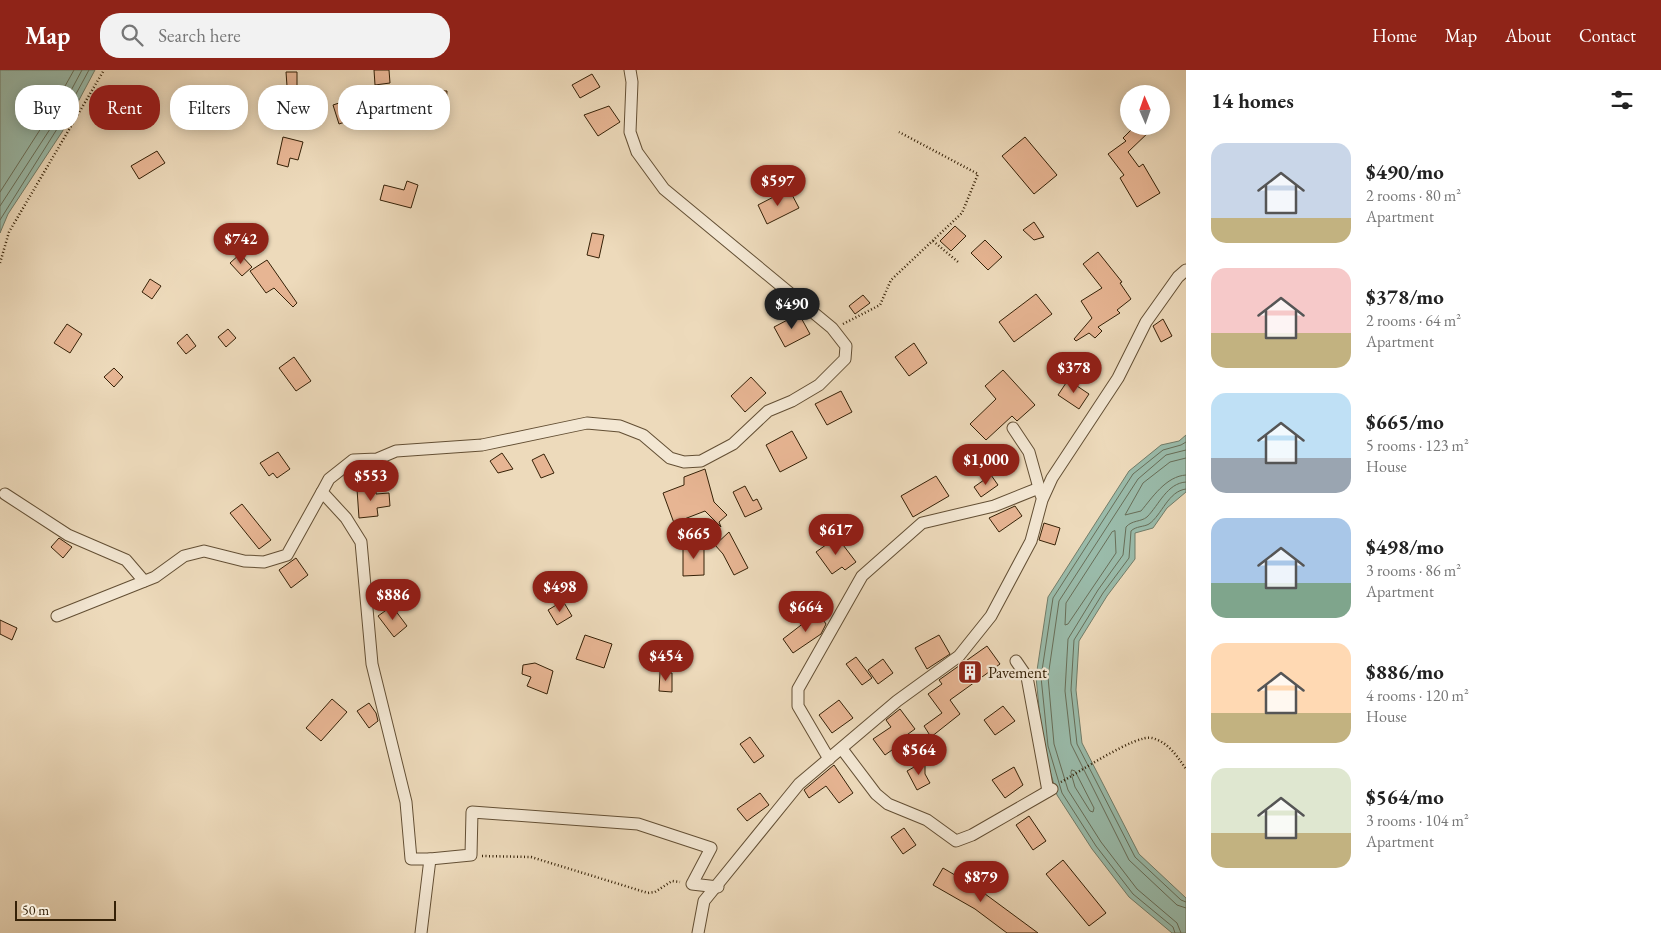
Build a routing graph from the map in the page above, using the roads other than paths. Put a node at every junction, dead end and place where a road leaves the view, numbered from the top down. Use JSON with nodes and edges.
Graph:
{"nodes":[{"id":1,"x":630,"y":70,"type":"edge"},
{"id":2,"x":1186,"y":270,"type":"edge"},
{"id":3,"x":1014,"y":428,"type":"dead end"},
{"id":4,"x":322,"y":492,"type":"junction"},
{"id":5,"x":4,"y":494,"type":"dead end"},
{"id":6,"x":1040,"y":494,"type":"junction"},
{"id":7,"x":144,"y":581,"type":"junction"},
{"id":8,"x":57,"y":616,"type":"dead end"},
{"id":9,"x":1016,"y":661,"type":"dead end"},
{"id":10,"x":842,"y":749,"type":"junction"},
{"id":11,"x":829,"y":760,"type":"junction"},
{"id":12,"x":430,"y":860,"type":"junction"},
{"id":13,"x":718,"y":887,"type":"junction"},
{"id":14,"x":422,"y":933,"type":"edge"},
{"id":15,"x":698,"y":933,"type":"edge"}],
"edges":[{"from":1,"to":4,"type":"street"},
{"from":2,"to":6,"type":"street"},
{"from":3,"to":6,"type":"street"},
{"from":4,"to":7,"type":"street"},
{"from":4,"to":12,"type":"street"},
{"from":5,"to":7,"type":"street"},
{"from":6,"to":10,"type":"street"},
{"from":6,"to":11,"type":"street"},
{"from":7,"to":8,"type":"street"},
{"from":9,"to":10,"type":"street"},
{"from":10,"to":11,"type":"street"},
{"from":11,"to":13,"type":"street"},
{"from":12,"to":13,"type":"street"},
{"from":12,"to":14,"type":"street"},
{"from":13,"to":15,"type":"street"}]}
